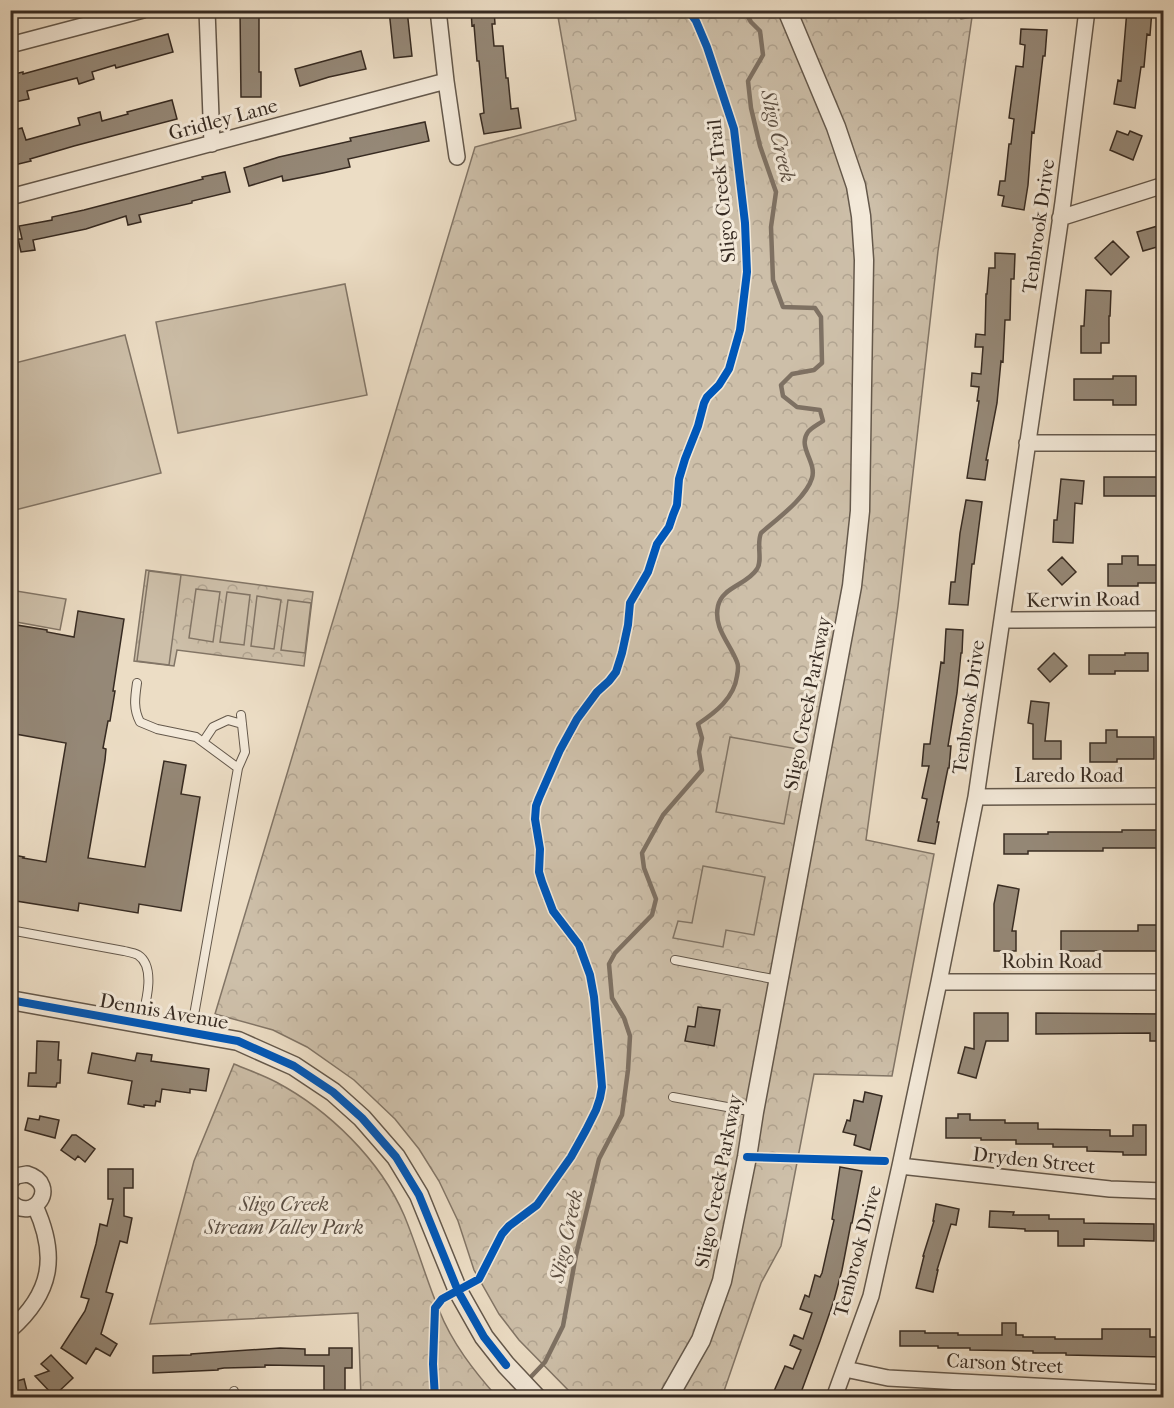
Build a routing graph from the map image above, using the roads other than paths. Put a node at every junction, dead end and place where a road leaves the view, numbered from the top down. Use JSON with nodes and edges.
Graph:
{"nodes":[{"id":1,"x":143,"y":10,"type":"edge"},
{"id":2,"x":207,"y":10,"type":"edge"},
{"id":3,"x":438,"y":10,"type":"edge"},
{"id":4,"x":787,"y":10,"type":"edge"},
{"id":5,"x":1087,"y":10,"type":"edge"},
{"id":6,"x":10,"y":45,"type":"edge"},
{"id":7,"x":446,"y":81,"type":"junction"},
{"id":8,"x":212,"y":144,"type":"junction"},
{"id":9,"x":457,"y":156,"type":"dead end"},
{"id":10,"x":1164,"y":185,"type":"edge"},
{"id":11,"x":10,"y":197,"type":"edge"},
{"id":12,"x":1060,"y":218,"type":"junction"},
{"id":13,"x":1027,"y":443,"type":"junction"},
{"id":14,"x":1164,"y":443,"type":"edge"},
{"id":15,"x":1164,"y":619,"type":"edge"},
{"id":16,"x":1002,"y":620,"type":"junction"},
{"id":17,"x":137,"y":683,"type":"dead end"},
{"id":18,"x":203,"y":742,"type":"junction"},
{"id":19,"x":238,"y":768,"type":"junction"},
{"id":20,"x":1164,"y":796,"type":"edge"},
{"id":21,"x":976,"y":797,"type":"junction"},
{"id":22,"x":10,"y":930,"type":"edge"},
{"id":23,"x":675,"y":960,"type":"dead end"},
{"id":24,"x":778,"y":980,"type":"junction"},
{"id":25,"x":939,"y":981,"type":"junction"},
{"id":26,"x":1164,"y":982,"type":"edge"},
{"id":27,"x":10,"y":999,"type":"edge"},
{"id":28,"x":141,"y":1023,"type":"junction"},
{"id":29,"x":191,"y":1033,"type":"junction"},
{"id":30,"x":673,"y":1096,"type":"dead end"},
{"id":31,"x":753,"y":1112,"type":"junction"},
{"id":32,"x":900,"y":1166,"type":"junction"},
{"id":33,"x":10,"y":1182,"type":"edge"},
{"id":34,"x":1164,"y":1191,"type":"edge"},
{"id":35,"x":10,"y":1201,"type":"edge"},
{"id":36,"x":35,"y":1206,"type":"junction"},
{"id":37,"x":10,"y":1330,"type":"edge"},
{"id":38,"x":844,"y":1369,"type":"junction"},
{"id":39,"x":1164,"y":1393,"type":"edge"},
{"id":40,"x":537,"y":1398,"type":"edge"},
{"id":41,"x":668,"y":1398,"type":"edge"},
{"id":42,"x":834,"y":1398,"type":"edge"}],
"edges":[{"from":1,"to":6,"type":"street"},
{"from":2,"to":8,"type":"street"},
{"from":3,"to":7,"type":"street"},
{"from":4,"to":24,"type":"street","name":"Sligo Creek Parkway"},
{"from":5,"to":12,"type":"street","name":"Tenbrook Drive"},
{"from":7,"to":8,"type":"street","name":"Gridley Lane"},
{"from":7,"to":9,"type":"street"},
{"from":8,"to":11,"type":"street","name":"Gridley Lane"},
{"from":10,"to":12,"type":"street"},
{"from":12,"to":13,"type":"street","name":"Tenbrook Drive"},
{"from":13,"to":14,"type":"street"},
{"from":13,"to":16,"type":"street","name":"Tenbrook Drive"},
{"from":15,"to":16,"type":"street","name":"Kerwin Road"},
{"from":16,"to":21,"type":"street","name":"Tenbrook Drive"},
{"from":17,"to":18,"type":"lane"},
{"from":18,"to":19,"type":"lane"},
{"from":18,"to":19,"type":"lane"},
{"from":19,"to":29,"type":"lane"},
{"from":20,"to":21,"type":"street","name":"Laredo Road"},
{"from":21,"to":25,"type":"street","name":"Tenbrook Drive"},
{"from":22,"to":28,"type":"lane"},
{"from":23,"to":24,"type":"lane"},
{"from":24,"to":31,"type":"street","name":"Sligo Creek Parkway"},
{"from":25,"to":26,"type":"street","name":"Robin Road"},
{"from":25,"to":32,"type":"street","name":"Tenbrook Drive"},
{"from":27,"to":28,"type":"street","name":"Dennis Avenue"},
{"from":28,"to":29,"type":"street","name":"Dennis Avenue"},
{"from":29,"to":40,"type":"street","name":"Dennis Avenue"},
{"from":30,"to":31,"type":"lane"},
{"from":31,"to":41,"type":"street","name":"Sligo Creek Parkway"},
{"from":32,"to":34,"type":"street","name":"Dryden Street"},
{"from":32,"to":38,"type":"street","name":"Tenbrook Drive"},
{"from":33,"to":36,"type":"street"},
{"from":35,"to":36,"type":"street"},
{"from":36,"to":37,"type":"street"},
{"from":38,"to":39,"type":"street","name":"Carson Street"},
{"from":38,"to":42,"type":"street","name":"Tenbrook Drive"}]}
